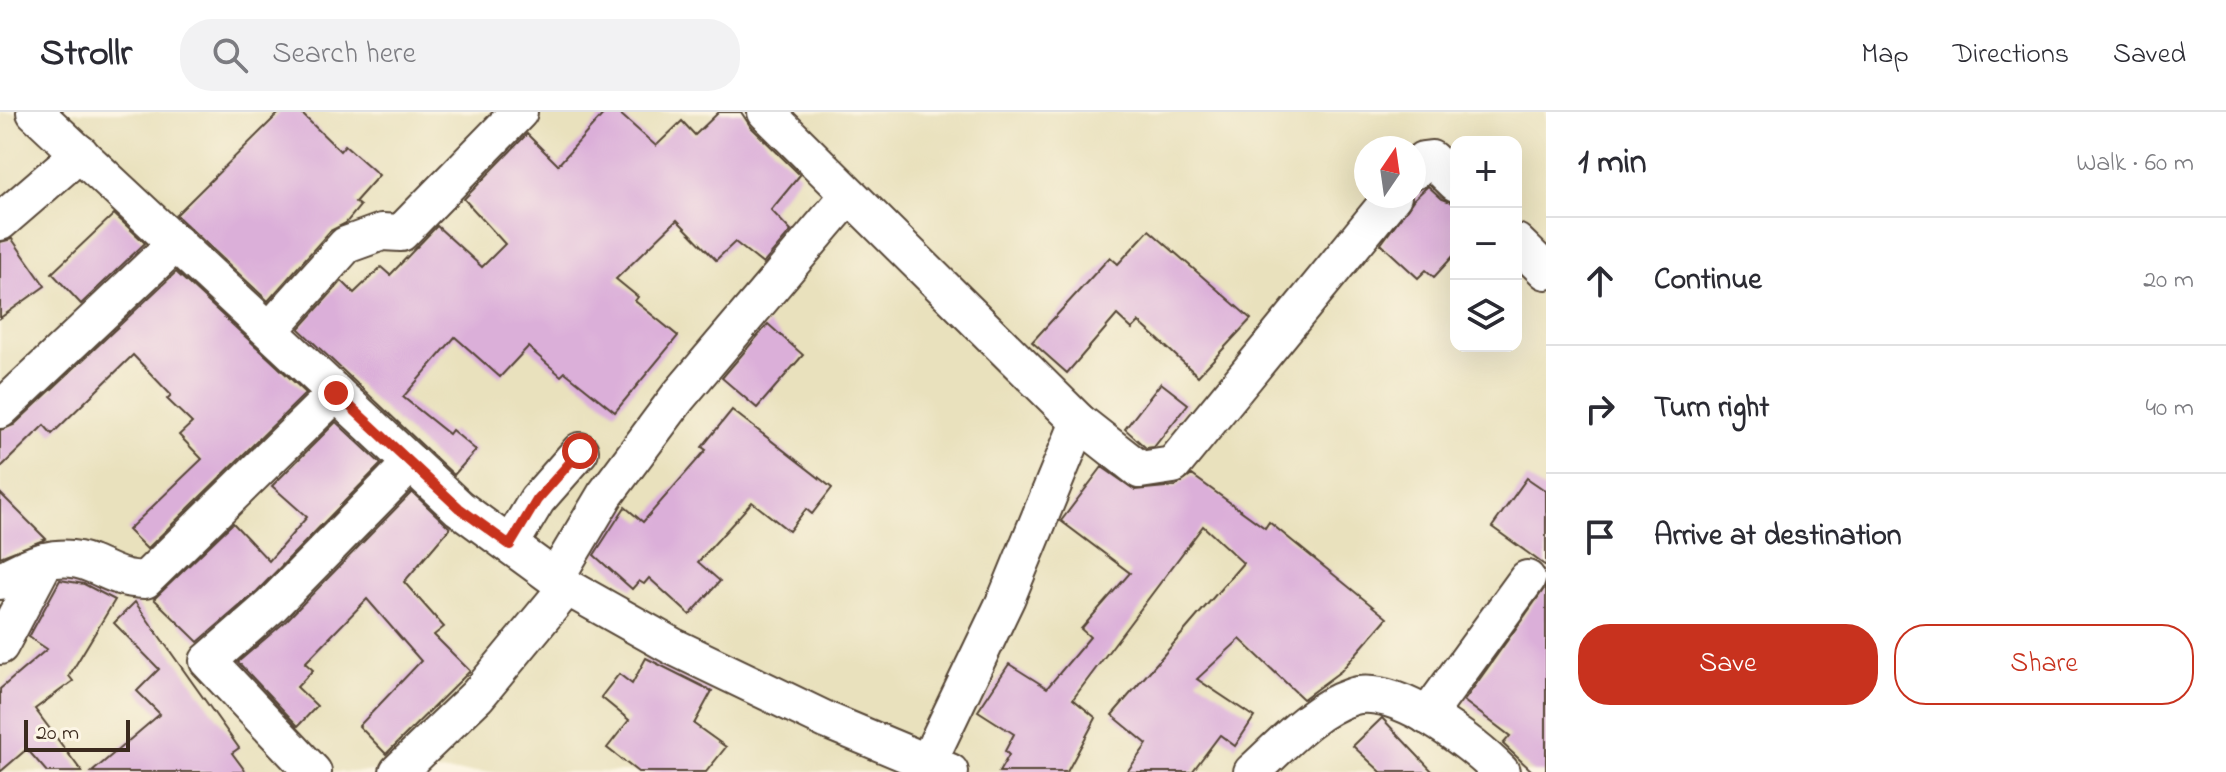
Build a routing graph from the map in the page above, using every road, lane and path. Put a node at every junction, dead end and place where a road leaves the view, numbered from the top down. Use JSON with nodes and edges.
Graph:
{"nodes":[{"id":1,"x":35,"y":112,"type":"edge"},
{"id":2,"x":519,"y":112,"type":"edge"},
{"id":3,"x":766,"y":112,"type":"edge"},
{"id":4,"x":80,"y":153,"type":"junction"},
{"id":5,"x":1426,"y":160,"type":"edge"},
{"id":6,"x":1450,"y":177,"type":"edge"},
{"id":7,"x":849,"y":195,"type":"junction"},
{"id":8,"x":1383,"y":208,"type":"edge"},
{"id":9,"x":0,"y":222,"type":"edge"},
{"id":10,"x":176,"y":243,"type":"junction"},
{"id":11,"x":1522,"y":248,"type":"edge"},
{"id":12,"x":1546,"y":271,"type":"edge"},
{"id":13,"x":270,"y":330,"type":"junction"},
{"id":14,"x":336,"y":393,"type":"junction"},
{"id":15,"x":0,"y":410,"type":"edge"},
{"id":16,"x":1079,"y":422,"type":"junction"},
{"id":17,"x":580,"y":451,"type":"dead end"},
{"id":18,"x":411,"y":463,"type":"junction"},
{"id":19,"x":510,"y":545,"type":"junction"},
{"id":20,"x":45,"y":561,"type":"junction"},
{"id":21,"x":1527,"y":579,"type":"dead end"},
{"id":22,"x":0,"y":581,"type":"edge"},
{"id":23,"x":562,"y":582,"type":"junction"},
{"id":24,"x":0,"y":646,"type":"edge"},
{"id":25,"x":1427,"y":716,"type":"junction"},
{"id":26,"x":939,"y":767,"type":"edge"},
{"id":27,"x":313,"y":772,"type":"edge"},
{"id":28,"x":398,"y":772,"type":"edge"},
{"id":29,"x":1252,"y":772,"type":"edge"},
{"id":30,"x":1501,"y":772,"type":"edge"}],
"edges":[{"from":1,"to":4,"type":"street"},
{"from":2,"to":13,"type":"street"},
{"from":3,"to":7,"type":"street"},
{"from":4,"to":9,"type":"street"},
{"from":4,"to":10,"type":"street"},
{"from":5,"to":6,"type":"street"},
{"from":7,"to":16,"type":"street"},
{"from":7,"to":23,"type":"street"},
{"from":8,"to":16,"type":"street"},
{"from":10,"to":13,"type":"street"},
{"from":10,"to":15,"type":"street"},
{"from":11,"to":12,"type":"street"},
{"from":13,"to":14,"type":"street"},
{"from":14,"to":18,"type":"street"},
{"from":14,"to":20,"type":"street"},
{"from":16,"to":26,"type":"street"},
{"from":17,"to":19,"type":"street"},
{"from":18,"to":19,"type":"street"},
{"from":18,"to":27,"type":"street"},
{"from":19,"to":23,"type":"street"},
{"from":20,"to":22,"type":"street"},
{"from":20,"to":24,"type":"street"},
{"from":21,"to":25,"type":"street"},
{"from":23,"to":26,"type":"street"},
{"from":23,"to":28,"type":"street"},
{"from":25,"to":29,"type":"street"},
{"from":25,"to":30,"type":"street"}]}
